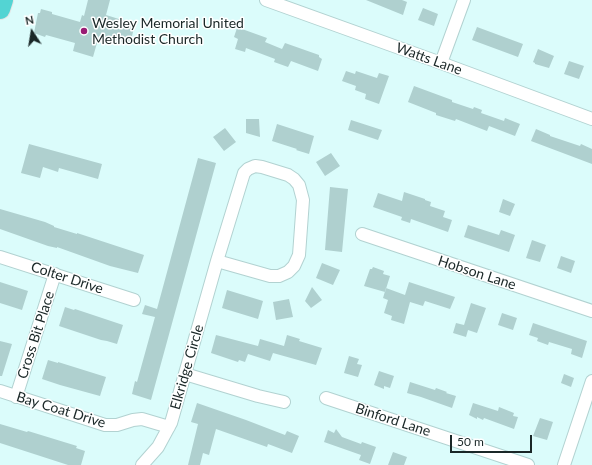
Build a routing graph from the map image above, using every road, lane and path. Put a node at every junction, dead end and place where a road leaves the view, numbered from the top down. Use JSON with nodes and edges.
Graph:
{"nodes":[{"id":1,"x":2,"y":0,"type":"edge"},
{"id":2,"x":266,"y":0,"type":"edge"},
{"id":3,"x":464,"y":0,"type":"edge"},
{"id":4,"x":0,"y":9,"type":"edge"},
{"id":5,"x":441,"y":63,"type":"junction"},
{"id":6,"x":592,"y":119,"type":"edge"},
{"id":7,"x":362,"y":234,"type":"dead end"},
{"id":8,"x":0,"y":257,"type":"edge"},
{"id":9,"x":217,"y":261,"type":"junction"},
{"id":10,"x":55,"y":274,"type":"junction"},
{"id":11,"x":134,"y":300,"type":"dead end"},
{"id":12,"x":592,"y":311,"type":"edge"},
{"id":13,"x":185,"y":374,"type":"junction"},
{"id":14,"x":592,"y":382,"type":"edge"},
{"id":15,"x":0,"y":391,"type":"edge"},
{"id":16,"x":16,"y":397,"type":"junction"},
{"id":17,"x":326,"y":398,"type":"dead end"},
{"id":18,"x":284,"y":402,"type":"dead end"},
{"id":19,"x":169,"y":428,"type":"junction"},
{"id":20,"x":142,"y":465,"type":"edge"},
{"id":21,"x":528,"y":465,"type":"edge"},
{"id":22,"x":564,"y":465,"type":"edge"}],
"edges":[{"from":1,"to":4,"type":"highway"},
{"from":2,"to":5,"type":"street","name":"Watts Lane"},
{"from":3,"to":5,"type":"street"},
{"from":5,"to":6,"type":"street","name":"Watts Lane"},
{"from":7,"to":12,"type":"street","name":"Hobson Lane"},
{"from":8,"to":10,"type":"street","name":"Colter Drive"},
{"from":9,"to":9,"type":"street","name":"Elkridge Circle"},
{"from":9,"to":13,"type":"street","name":"Elkridge Circle"},
{"from":10,"to":11,"type":"street","name":"Colter Drive"},
{"from":10,"to":16,"type":"street","name":"Cross Bit Place"},
{"from":13,"to":18,"type":"street"},
{"from":13,"to":19,"type":"street","name":"Elkridge Circle"},
{"from":14,"to":22,"type":"street"},
{"from":15,"to":16,"type":"street","name":"Bay Coat Drive"},
{"from":16,"to":19,"type":"street","name":"Bay Coat Drive"},
{"from":17,"to":21,"type":"street","name":"Binford Lane"},
{"from":19,"to":20,"type":"street","name":"Elkridge Circle"}]}
